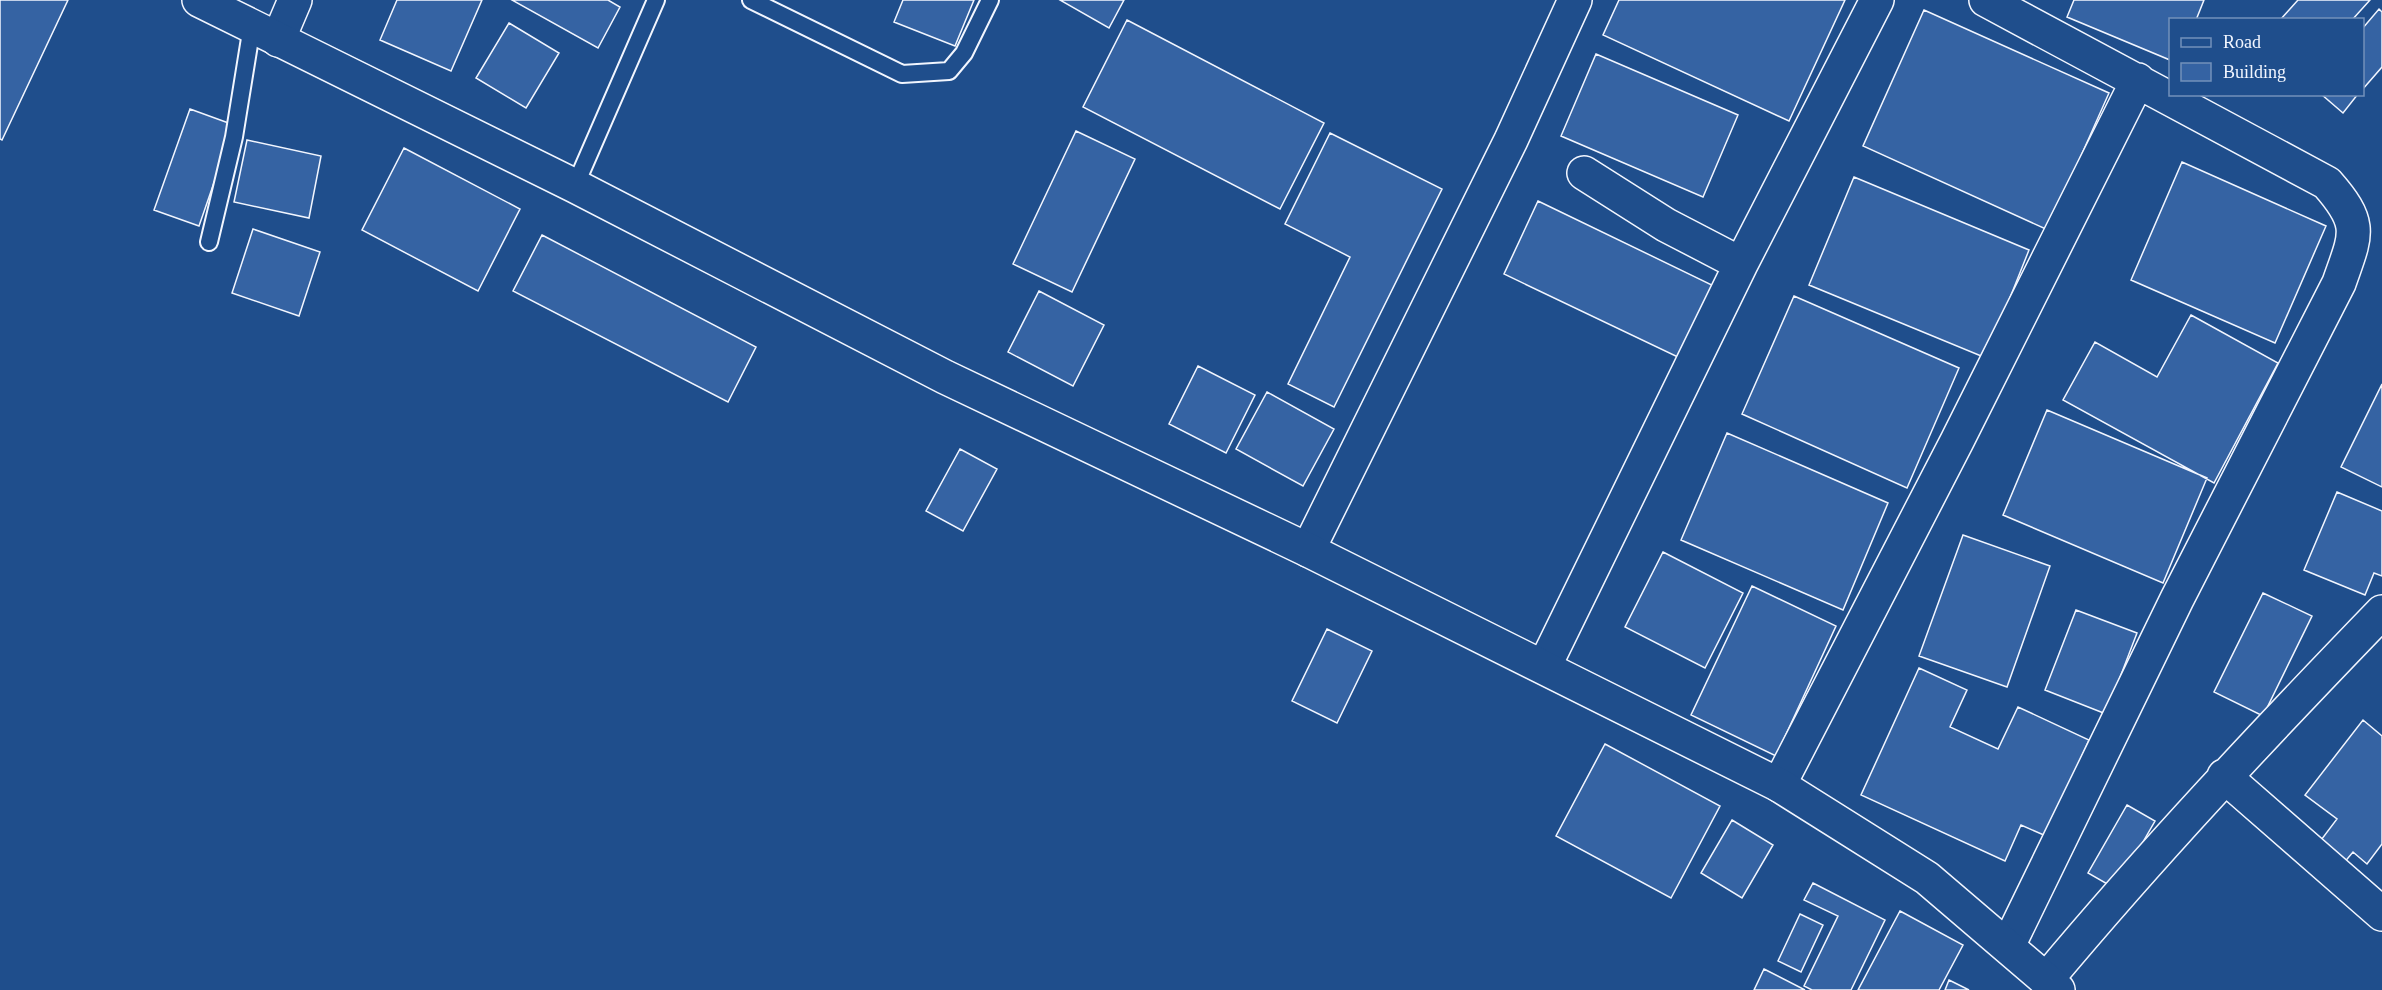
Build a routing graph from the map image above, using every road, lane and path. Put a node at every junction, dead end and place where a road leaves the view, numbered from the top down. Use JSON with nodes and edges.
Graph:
{"nodes":[{"id":1,"x":199,"y":0,"type":"edge"},
{"id":2,"x":295,"y":0,"type":"edge"},
{"id":3,"x":656,"y":0,"type":"edge"},
{"id":4,"x":751,"y":0,"type":"edge"},
{"id":5,"x":990,"y":0,"type":"edge"},
{"id":6,"x":1575,"y":0,"type":"edge"},
{"id":7,"x":1877,"y":0,"type":"edge"},
{"id":8,"x":1986,"y":0,"type":"edge"},
{"id":9,"x":265,"y":33,"type":"junction"},
{"id":10,"x":2138,"y":80,"type":"junction"},
{"id":11,"x":1584,"y":173,"type":"dead end"},
{"id":12,"x":575,"y":186,"type":"junction"},
{"id":13,"x":209,"y":242,"type":"dead end"},
{"id":14,"x":1741,"y":264,"type":"junction"},
{"id":15,"x":1308,"y":550,"type":"junction"},
{"id":16,"x":2382,"y":612,"type":"edge"},
{"id":17,"x":1544,"y":667,"type":"junction"},
{"id":18,"x":2224,"y":776,"type":"junction"},
{"id":19,"x":1779,"y":785,"type":"junction"},
{"id":20,"x":2382,"y":914,"type":"edge"},
{"id":21,"x":2008,"y":946,"type":"junction"},
{"id":22,"x":2052,"y":985,"type":"edge"}],
"edges":[{"from":1,"to":9,"type":"street"},
{"from":2,"to":9,"type":"street"},
{"from":3,"to":12,"type":"lane"},
{"from":4,"to":5,"type":"lane"},
{"from":6,"to":15,"type":"street"},
{"from":7,"to":14,"type":"street"},
{"from":8,"to":10,"type":"street"},
{"from":9,"to":12,"type":"street"},
{"from":9,"to":13,"type":"lane"},
{"from":10,"to":19,"type":"street"},
{"from":10,"to":21,"type":"street"},
{"from":11,"to":14,"type":"street"},
{"from":12,"to":15,"type":"street"},
{"from":14,"to":17,"type":"street"},
{"from":15,"to":17,"type":"street"},
{"from":16,"to":18,"type":"street"},
{"from":17,"to":19,"type":"street"},
{"from":18,"to":20,"type":"street"},
{"from":18,"to":22,"type":"street"},
{"from":19,"to":21,"type":"street"},
{"from":21,"to":22,"type":"street"}]}
